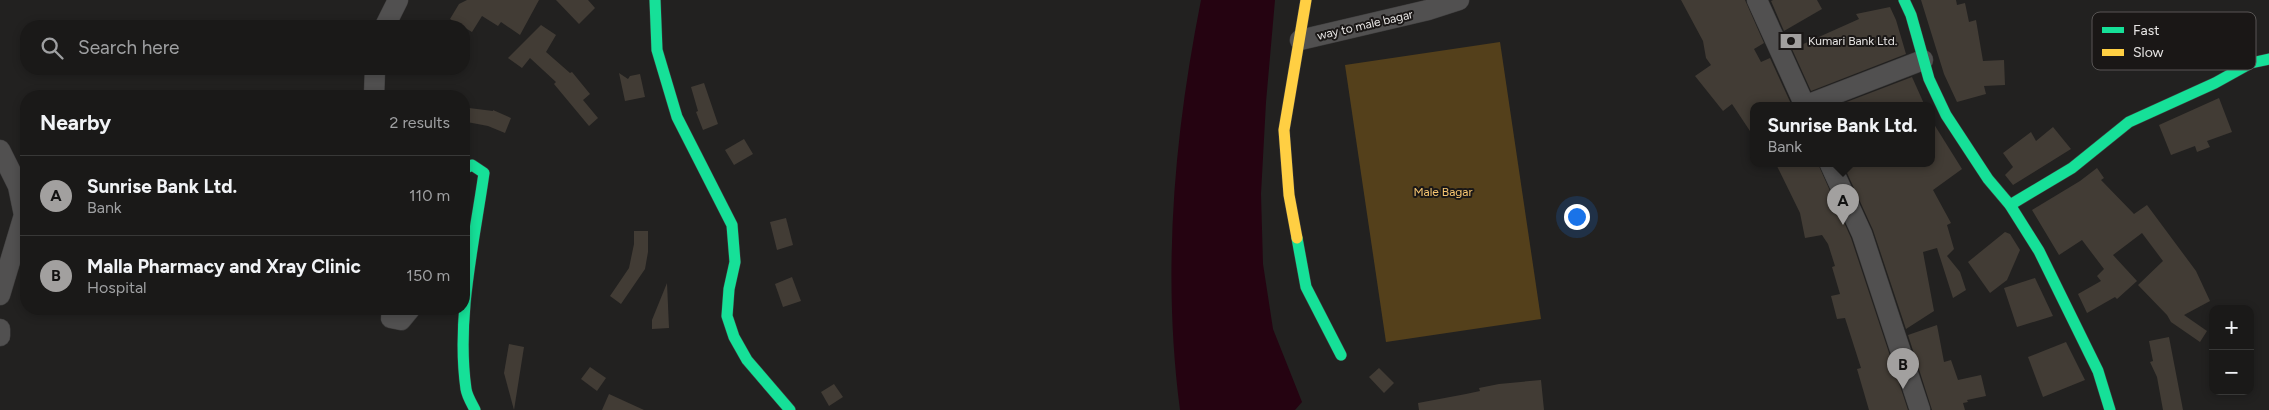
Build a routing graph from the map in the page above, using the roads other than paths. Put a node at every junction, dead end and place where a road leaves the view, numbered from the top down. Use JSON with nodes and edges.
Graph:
{"nodes":[{"id":1,"x":398,"y":0,"type":"edge"},
{"id":2,"x":655,"y":0,"type":"edge"},
{"id":3,"x":1306,"y":0,"type":"edge"},
{"id":4,"x":1459,"y":0,"type":"edge"},
{"id":5,"x":1757,"y":0,"type":"edge"},
{"id":6,"x":1904,"y":0,"type":"edge"},
{"id":7,"x":388,"y":20,"type":"edge"},
{"id":8,"x":1300,"y":40,"type":"junction"},
{"id":9,"x":2269,"y":59,"type":"edge"},
{"id":10,"x":1923,"y":60,"type":"junction"},
{"id":11,"x":2256,"y":62,"type":"edge"},
{"id":12,"x":2238,"y":70,"type":"edge"},
{"id":13,"x":376,"y":75,"type":"edge"},
{"id":14,"x":374,"y":90,"type":"edge"},
{"id":15,"x":1802,"y":102,"type":"edge"},
{"id":16,"x":1814,"y":102,"type":"edge"},
{"id":17,"x":0,"y":150,"type":"edge"},
{"id":18,"x":470,"y":166,"type":"edge"},
{"id":19,"x":1831,"y":167,"type":"edge"},
{"id":20,"x":20,"y":196,"type":"edge"},
{"id":21,"x":2010,"y":205,"type":"junction"},
{"id":22,"x":20,"y":228,"type":"edge"},
{"id":23,"x":470,"y":270,"type":"edge"},
{"id":24,"x":0,"y":296,"type":"edge"},
{"id":25,"x":392,"y":315,"type":"edge"},
{"id":26,"x":405,"y":315,"type":"edge"},
{"id":27,"x":466,"y":315,"type":"edge"},
{"id":28,"x":0,"y":329,"type":"edge"},
{"id":29,"x":0,"y":336,"type":"edge"},
{"id":30,"x":1341,"y":355,"type":"dead end"},
{"id":31,"x":475,"y":410,"type":"edge"},
{"id":32,"x":790,"y":410,"type":"edge"},
{"id":33,"x":1920,"y":410,"type":"edge"},
{"id":34,"x":2110,"y":410,"type":"edge"}],
"edges":[{"from":1,"to":7,"type":"street"},
{"from":2,"to":32,"type":"street"},
{"from":3,"to":8,"type":"street"},
{"from":4,"to":8,"type":"street","name":"way to male bagar"},
{"from":5,"to":15,"type":"street"},
{"from":6,"to":10,"type":"street"},
{"from":8,"to":30,"type":"street"},
{"from":9,"to":11,"type":"street"},
{"from":10,"to":16,"type":"street"},
{"from":10,"to":21,"type":"street"},
{"from":12,"to":21,"type":"street"},
{"from":13,"to":14,"type":"street"},
{"from":17,"to":20,"type":"street"},
{"from":18,"to":23,"type":"street"},
{"from":19,"to":33,"type":"street"},
{"from":21,"to":34,"type":"street"},
{"from":22,"to":24,"type":"street"},
{"from":25,"to":26,"type":"street"},
{"from":27,"to":31,"type":"street"},
{"from":28,"to":29,"type":"street"}]}
